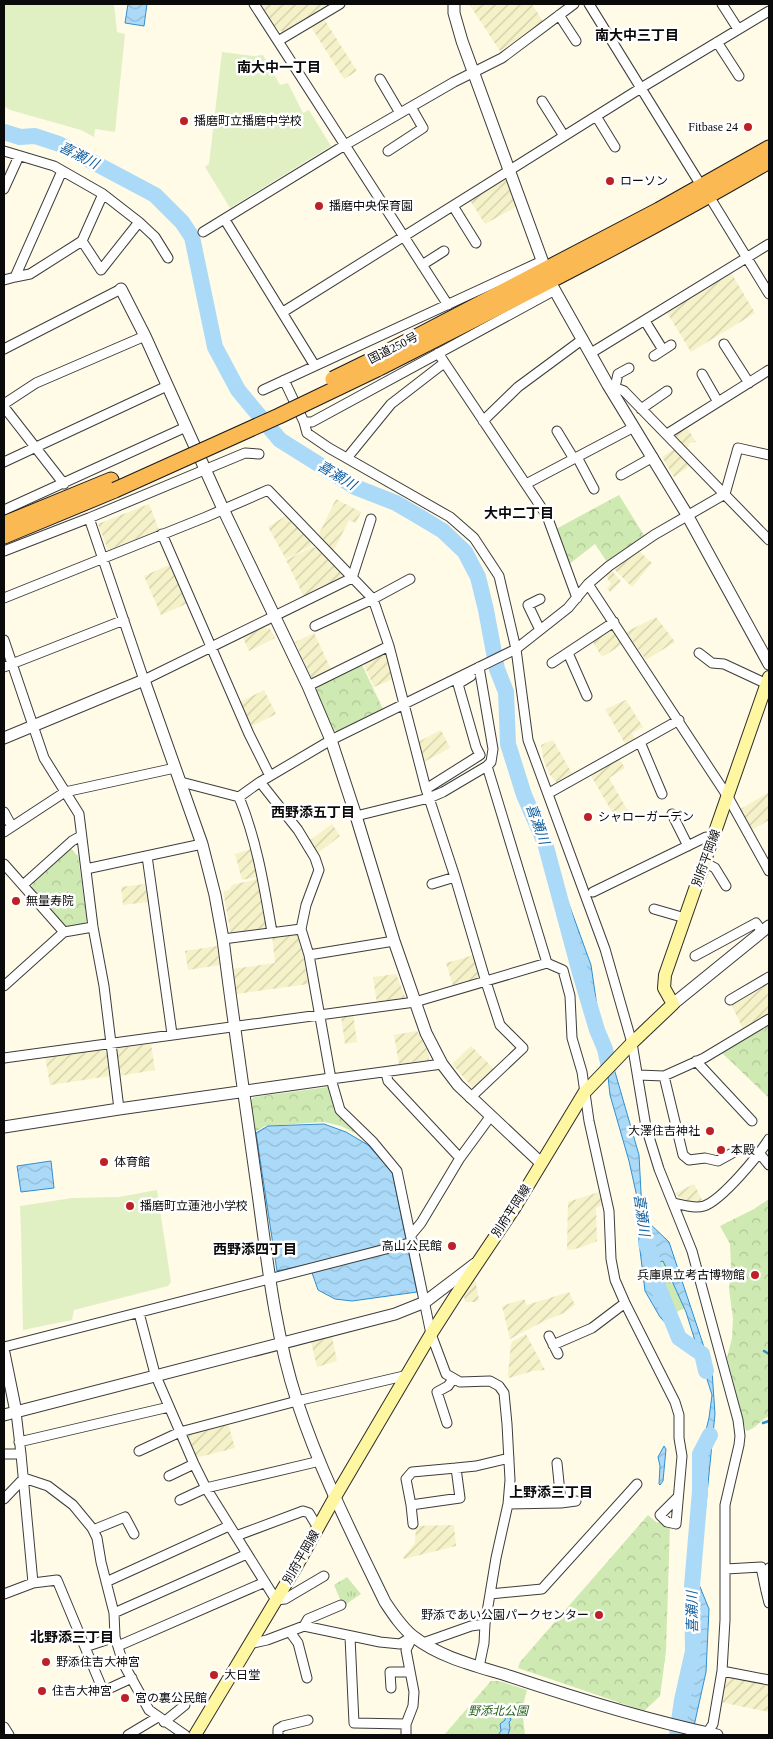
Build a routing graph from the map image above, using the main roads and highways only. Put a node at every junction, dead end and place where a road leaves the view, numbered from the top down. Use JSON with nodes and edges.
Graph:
{"nodes":[{"id":1,"x":769,"y":148,"type":"edge"},
{"id":2,"x":769,"y":161,"type":"edge"},
{"id":3,"x":706,"y":191,"type":"junction"},
{"id":4,"x":113,"y":485,"type":"junction"},
{"id":5,"x":4,"y":524,"type":"edge"},
{"id":6,"x":4,"y":536,"type":"edge"},
{"id":7,"x":768,"y":681,"type":"edge"},
{"id":8,"x":195,"y":1735,"type":"edge"}],
"edges":[{"from":1,"to":3,"type":"highway","name":"国道250号"},
{"from":2,"to":3,"type":"highway","name":"国道250号"},
{"from":3,"to":4,"type":"highway","name":"国道250号","bridge":true},
{"from":4,"to":5,"type":"highway","name":"国道250号"},
{"from":4,"to":6,"type":"highway","name":"国道250号"},
{"from":7,"to":8,"type":"main road","name":"別府平岡線"}]}
